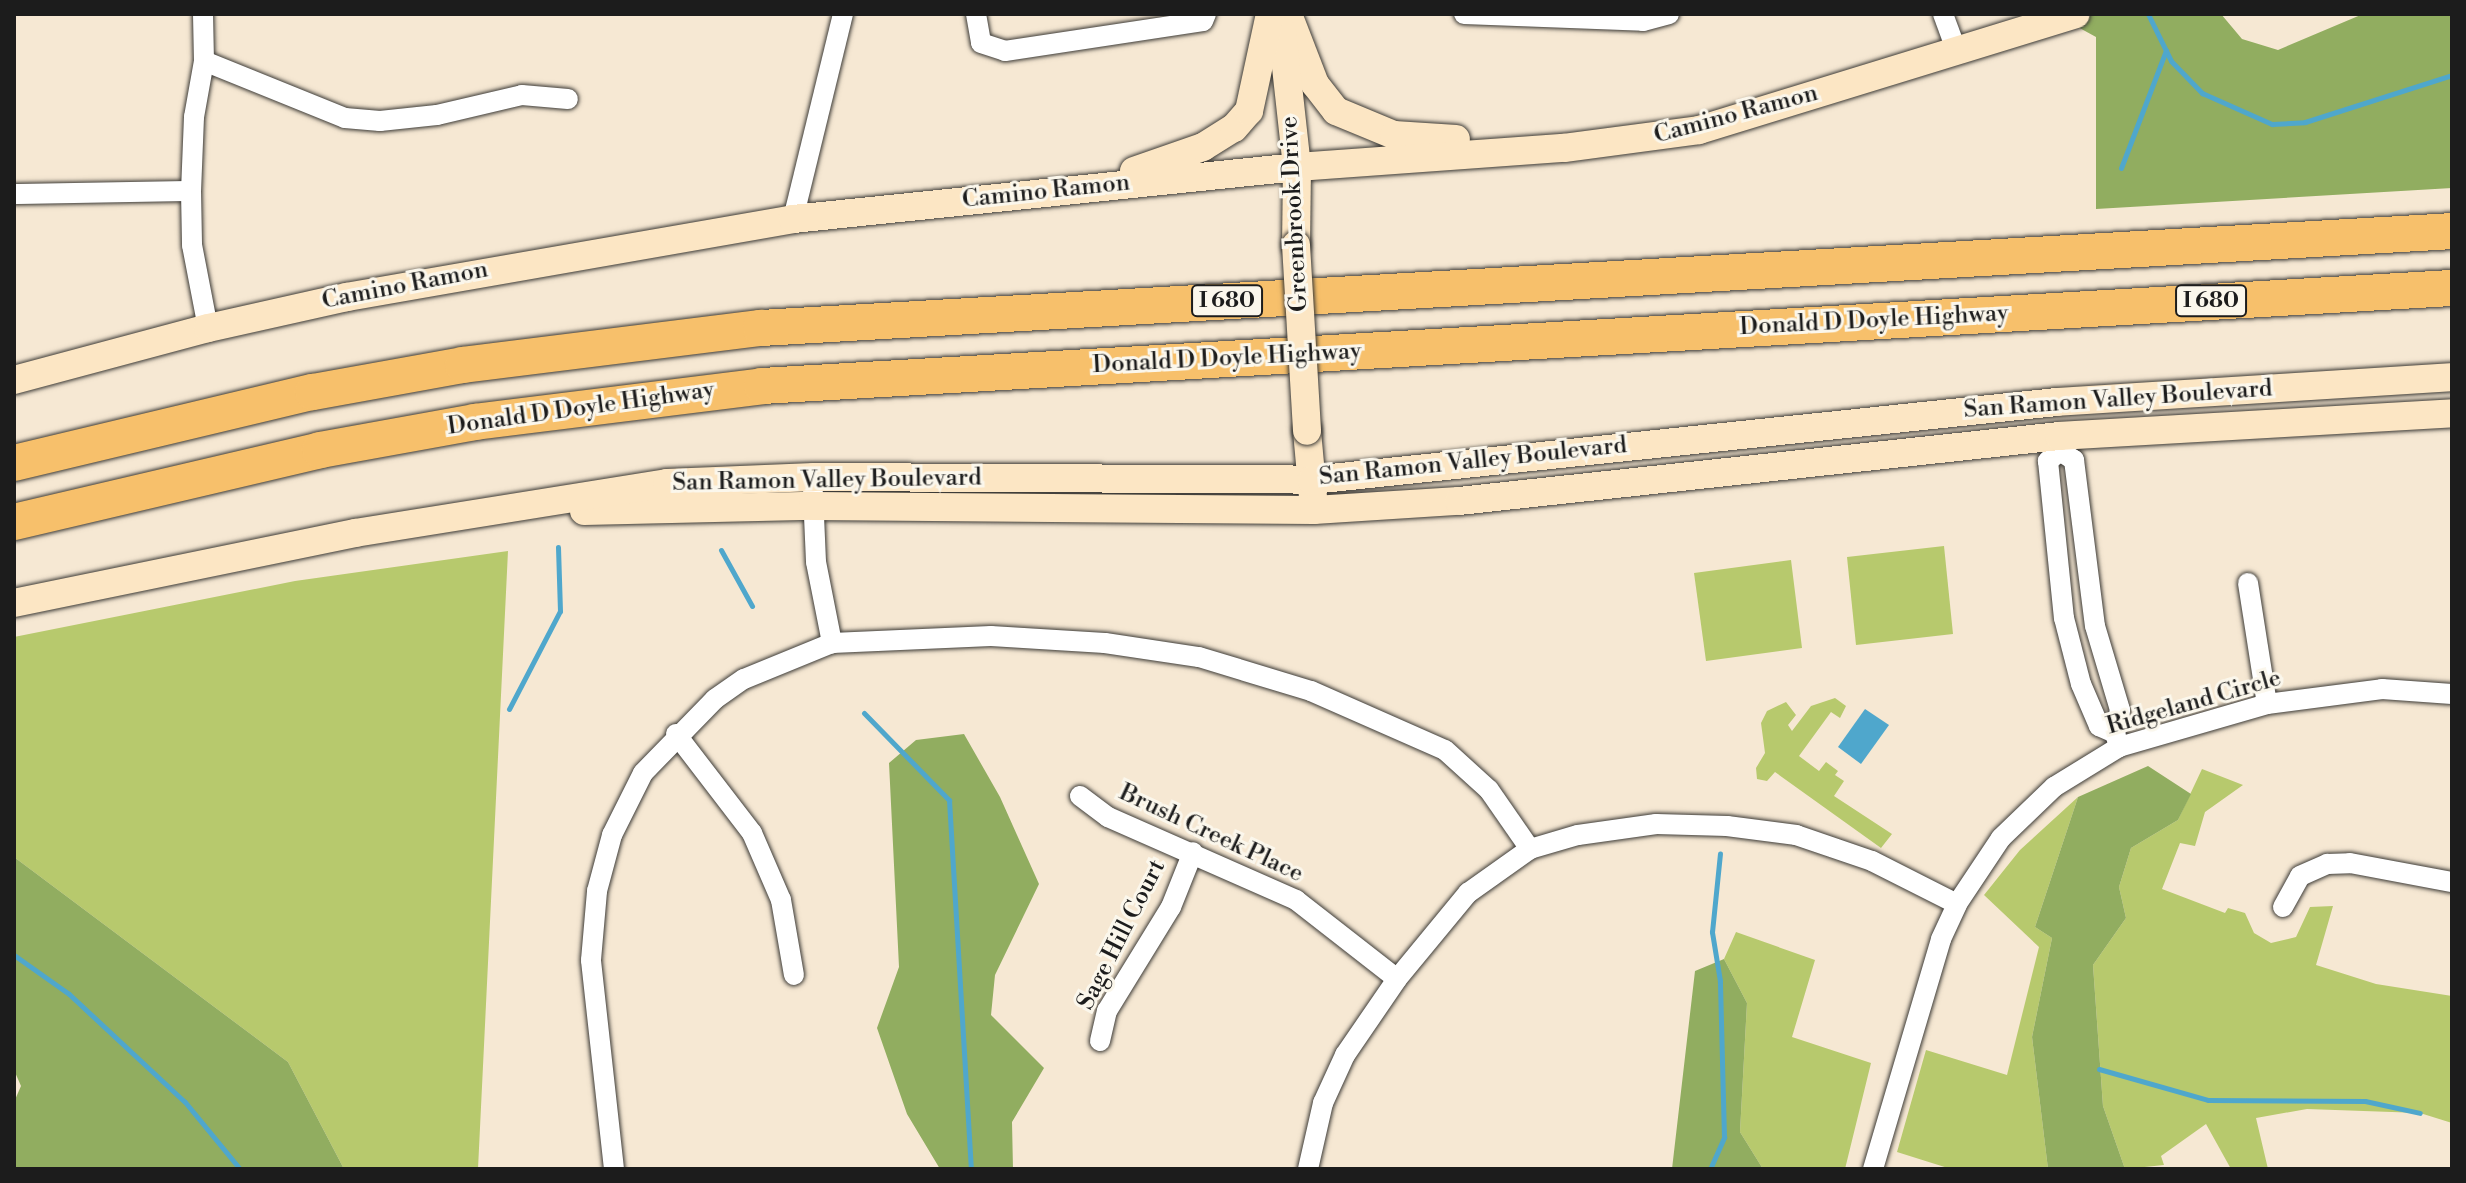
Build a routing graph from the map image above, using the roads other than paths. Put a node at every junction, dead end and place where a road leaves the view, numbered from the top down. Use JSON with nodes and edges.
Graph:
{"nodes":[{"id":1,"x":203,"y":14,"type":"edge"},
{"id":2,"x":843,"y":14,"type":"edge"},
{"id":3,"x":976,"y":14,"type":"edge"},
{"id":4,"x":1206,"y":14,"type":"edge"},
{"id":5,"x":1270,"y":14,"type":"edge"},
{"id":6,"x":1280,"y":14,"type":"edge"},
{"id":7,"x":1288,"y":14,"type":"edge"},
{"id":8,"x":1464,"y":14,"type":"edge"},
{"id":9,"x":1669,"y":14,"type":"edge"},
{"id":10,"x":1943,"y":14,"type":"edge"},
{"id":11,"x":2076,"y":14,"type":"edge"},
{"id":12,"x":1957,"y":52,"type":"junction"},
{"id":13,"x":204,"y":61,"type":"junction"},
{"id":14,"x":568,"y":99,"type":"dead end"},
{"id":15,"x":1564,"y":148,"type":"junction"},
{"id":16,"x":1297,"y":167,"type":"junction"},
{"id":17,"x":1088,"y":187,"type":"junction"},
{"id":18,"x":191,"y":191,"type":"junction"},
{"id":19,"x":14,"y":194,"type":"edge"},
{"id":20,"x":793,"y":219,"type":"junction"},
{"id":21,"x":2452,"y":231,"type":"edge"},
{"id":22,"x":2452,"y":288,"type":"edge"},
{"id":23,"x":208,"y":328,"type":"junction"},
{"id":24,"x":2452,"y":377,"type":"edge"},
{"id":25,"x":14,"y":380,"type":"edge"},
{"id":26,"x":2056,"y":402,"type":"junction"},
{"id":27,"x":2452,"y":413,"type":"edge"},
{"id":28,"x":2059,"y":443,"type":"junction"},
{"id":29,"x":14,"y":463,"type":"edge"},
{"id":30,"x":814,"y":477,"type":"junction"},
{"id":31,"x":1312,"y":480,"type":"junction"},
{"id":32,"x":813,"y":506,"type":"junction"},
{"id":33,"x":1314,"y":510,"type":"junction"},
{"id":34,"x":495,"y":512,"type":"junction"},
{"id":35,"x":14,"y":522,"type":"edge"},
{"id":36,"x":2248,"y":583,"type":"dead end"},
{"id":37,"x":14,"y":603,"type":"edge"},
{"id":38,"x":832,"y":643,"type":"junction"},
{"id":39,"x":2452,"y":694,"type":"edge"},
{"id":40,"x":2267,"y":704,"type":"junction"},
{"id":41,"x":676,"y":734,"type":"junction"},
{"id":42,"x":2117,"y":740,"type":"junction"},
{"id":43,"x":1080,"y":796,"type":"dead end"},
{"id":44,"x":1530,"y":849,"type":"junction"},
{"id":45,"x":1193,"y":852,"type":"junction"},
{"id":46,"x":2452,"y":882,"type":"edge"},
{"id":47,"x":1957,"y":904,"type":"junction"},
{"id":48,"x":2283,"y":907,"type":"dead end"},
{"id":49,"x":794,"y":975,"type":"dead end"},
{"id":50,"x":1397,"y":979,"type":"junction"},
{"id":51,"x":1100,"y":1041,"type":"dead end"},
{"id":52,"x":614,"y":1169,"type":"edge"},
{"id":53,"x":1308,"y":1169,"type":"edge"},
{"id":54,"x":1873,"y":1169,"type":"edge"}],
"edges":[{"from":1,"to":13,"type":"street"},
{"from":2,"to":20,"type":"street"},
{"from":3,"to":4,"type":"street"},
{"from":5,"to":17,"type":"main road"},
{"from":6,"to":16,"type":"main road","name":"Greenbrook Drive"},
{"from":7,"to":15,"type":"main road"},
{"from":8,"to":9,"type":"street"},
{"from":10,"to":12,"type":"street"},
{"from":11,"to":12,"type":"main road","name":"Camino Ramon"},
{"from":12,"to":15,"type":"main road","name":"Camino Ramon"},
{"from":13,"to":14,"type":"street"},
{"from":13,"to":18,"type":"street"},
{"from":15,"to":16,"type":"main road","name":"Camino Ramon"},
{"from":16,"to":17,"type":"main road","name":"Camino Ramon"},
{"from":16,"to":31,"type":"main road","name":"Greenbrook Drive","bridge":true},
{"from":17,"to":20,"type":"main road","name":"Camino Ramon"},
{"from":18,"to":19,"type":"street"},
{"from":18,"to":23,"type":"street"},
{"from":20,"to":23,"type":"main road","name":"Camino Ramon"},
{"from":21,"to":29,"type":"highway","number":"I 680"},
{"from":22,"to":35,"type":"highway","name":"Donald D Doyle Highway","number":"I 680"},
{"from":23,"to":25,"type":"main road","name":"Camino Ramon"},
{"from":24,"to":26,"type":"main road","name":"San Ramon Valley Boulevard"},
{"from":26,"to":28,"type":"street"},
{"from":26,"to":31,"type":"main road","name":"San Ramon Valley Boulevard"},
{"from":27,"to":28,"type":"main road","name":"San Ramon Valley Boulevard"},
{"from":28,"to":33,"type":"main road","name":"San Ramon Valley Boulevard"},
{"from":28,"to":42,"type":"street"},
{"from":28,"to":42,"type":"street"},
{"from":30,"to":31,"type":"main road","name":"San Ramon Valley Boulevard"},
{"from":30,"to":32,"type":"street"},
{"from":30,"to":34,"type":"main road","name":"San Ramon Valley Boulevard"},
{"from":31,"to":33,"type":"main road","name":"Greenbrook Drive"},
{"from":32,"to":33,"type":"main road","name":"San Ramon Valley Boulevard"},
{"from":32,"to":34,"type":"main road","name":"San Ramon Valley Boulevard"},
{"from":32,"to":38,"type":"street"},
{"from":34,"to":37,"type":"main road","name":"San Ramon Valley Boulevard"},
{"from":36,"to":40,"type":"street"},
{"from":38,"to":41,"type":"street"},
{"from":38,"to":44,"type":"street"},
{"from":39,"to":40,"type":"street","name":"Ridgeland Circle"},
{"from":40,"to":42,"type":"street","name":"Ridgeland Circle"},
{"from":41,"to":49,"type":"street"},
{"from":41,"to":52,"type":"street"},
{"from":42,"to":47,"type":"street","name":"Ridgeland Circle"},
{"from":43,"to":45,"type":"street","name":"Brush Creek Place"},
{"from":44,"to":47,"type":"street"},
{"from":44,"to":50,"type":"street"},
{"from":45,"to":50,"type":"street","name":"Brush Creek Place"},
{"from":45,"to":51,"type":"street","name":"Sage Hill Court"},
{"from":46,"to":48,"type":"street"},
{"from":47,"to":54,"type":"street","name":"Ridgeland Circle"},
{"from":50,"to":53,"type":"street"}]}
